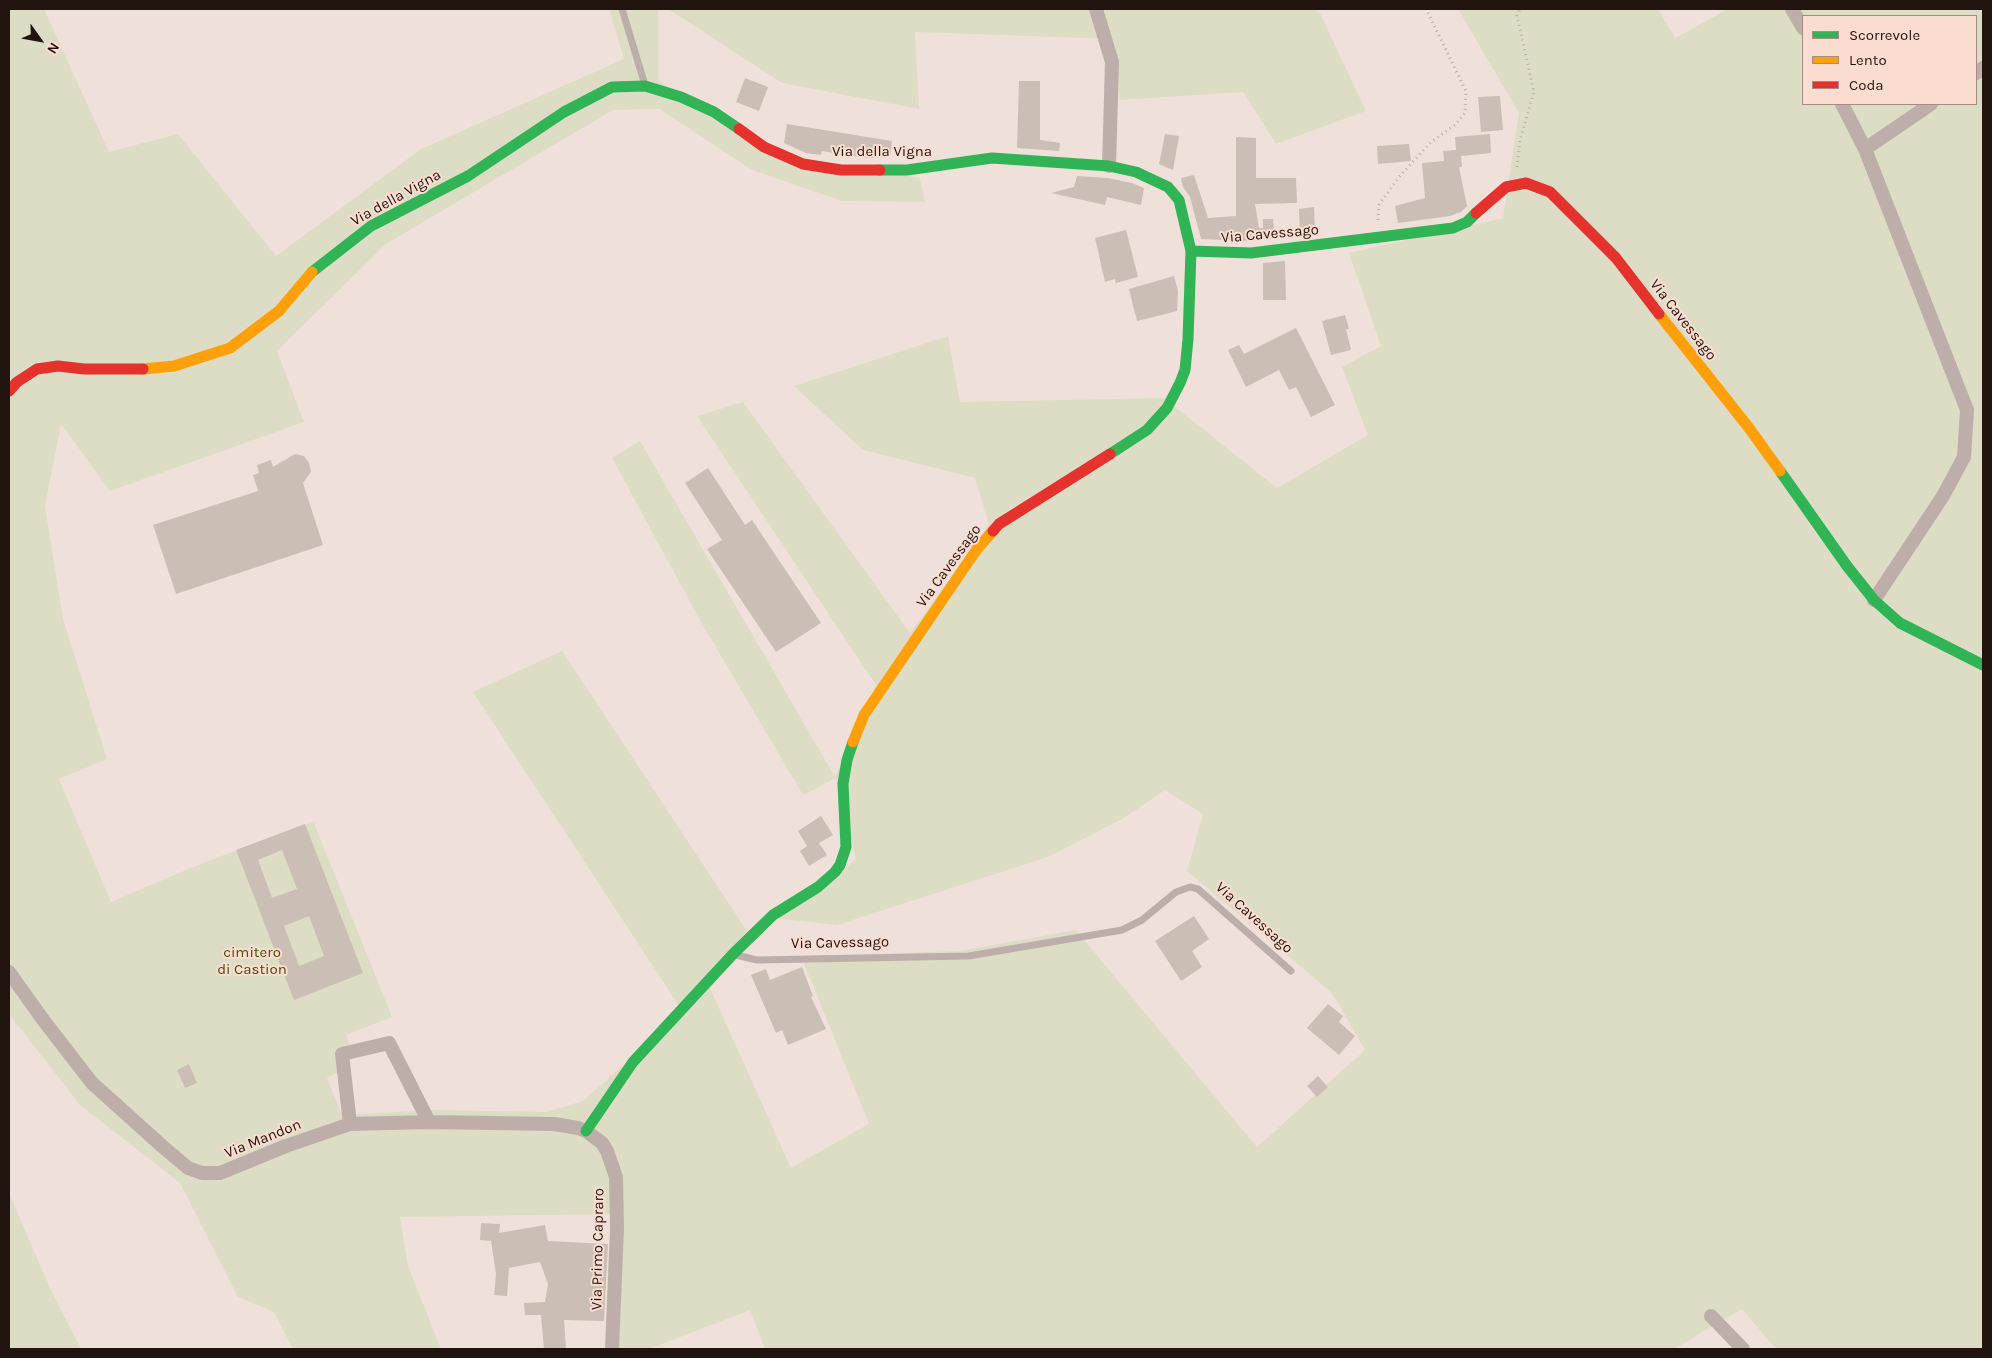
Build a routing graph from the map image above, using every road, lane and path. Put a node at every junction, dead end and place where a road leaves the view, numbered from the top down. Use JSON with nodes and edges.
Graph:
{"nodes":[{"id":1,"x":622,"y":9,"type":"edge"},
{"id":2,"x":1096,"y":9,"type":"edge"},
{"id":3,"x":1426,"y":9,"type":"edge"},
{"id":4,"x":1520,"y":9,"type":"edge"},
{"id":5,"x":1792,"y":9,"type":"edge"},
{"id":6,"x":1802,"y":26,"type":"edge"},
{"id":7,"x":645,"y":86,"type":"junction"},
{"id":8,"x":1843,"y":105,"type":"edge"},
{"id":9,"x":1930,"y":105,"type":"edge"},
{"id":10,"x":1865,"y":149,"type":"junction"},
{"id":11,"x":1109,"y":166,"type":"junction"},
{"id":12,"x":1515,"y":184,"type":"junction"},
{"id":13,"x":1378,"y":238,"type":"junction"},
{"id":14,"x":1191,"y":251,"type":"junction"},
{"id":15,"x":9,"y":391,"type":"edge"},
{"id":16,"x":1874,"y":600,"type":"junction"},
{"id":17,"x":1983,"y":665,"type":"edge"},
{"id":18,"x":733,"y":954,"type":"junction"},
{"id":19,"x":1290,"y":971,"type":"dead end"},
{"id":20,"x":9,"y":972,"type":"edge"},
{"id":21,"x":429,"y":1122,"type":"junction"},
{"id":22,"x":350,"y":1124,"type":"junction"},
{"id":23,"x":586,"y":1131,"type":"junction"},
{"id":24,"x":1711,"y":1316,"type":"dead end"},
{"id":25,"x":612,"y":1349,"type":"edge"},
{"id":26,"x":1743,"y":1349,"type":"edge"}],
"edges":[{"from":1,"to":7,"type":"lane"},
{"from":2,"to":11,"type":"street"},
{"from":3,"to":13,"type":"path"},
{"from":4,"to":12,"type":"path"},
{"from":5,"to":6,"type":"street"},
{"from":7,"to":11,"type":"street","name":"Via della Vigna"},
{"from":7,"to":15,"type":"street","name":"Via della Vigna"},
{"from":8,"to":10,"type":"street"},
{"from":9,"to":10,"type":"street"},
{"from":10,"to":16,"type":"street"},
{"from":11,"to":14,"type":"street","name":"Via della Vigna"},
{"from":12,"to":13,"type":"street","name":"Via Cavessago"},
{"from":12,"to":16,"type":"street","name":"Via Cavessago"},
{"from":13,"to":14,"type":"street","name":"Via Cavessago"},
{"from":14,"to":18,"type":"street","name":"Via Cavessago"},
{"from":16,"to":17,"type":"street","name":"Via Cavessago"},
{"from":18,"to":19,"type":"lane","name":"Via Cavessago"},
{"from":18,"to":23,"type":"street","name":"Via Cavessago"},
{"from":20,"to":22,"type":"street","name":"Via Mandon"},
{"from":21,"to":22,"type":"street","name":"Via Mandon"},
{"from":21,"to":22,"type":"street"},
{"from":21,"to":23,"type":"street","name":"Via Mandon"},
{"from":23,"to":25,"type":"street","name":"Via Primo Capraro"},
{"from":24,"to":26,"type":"street"}]}
